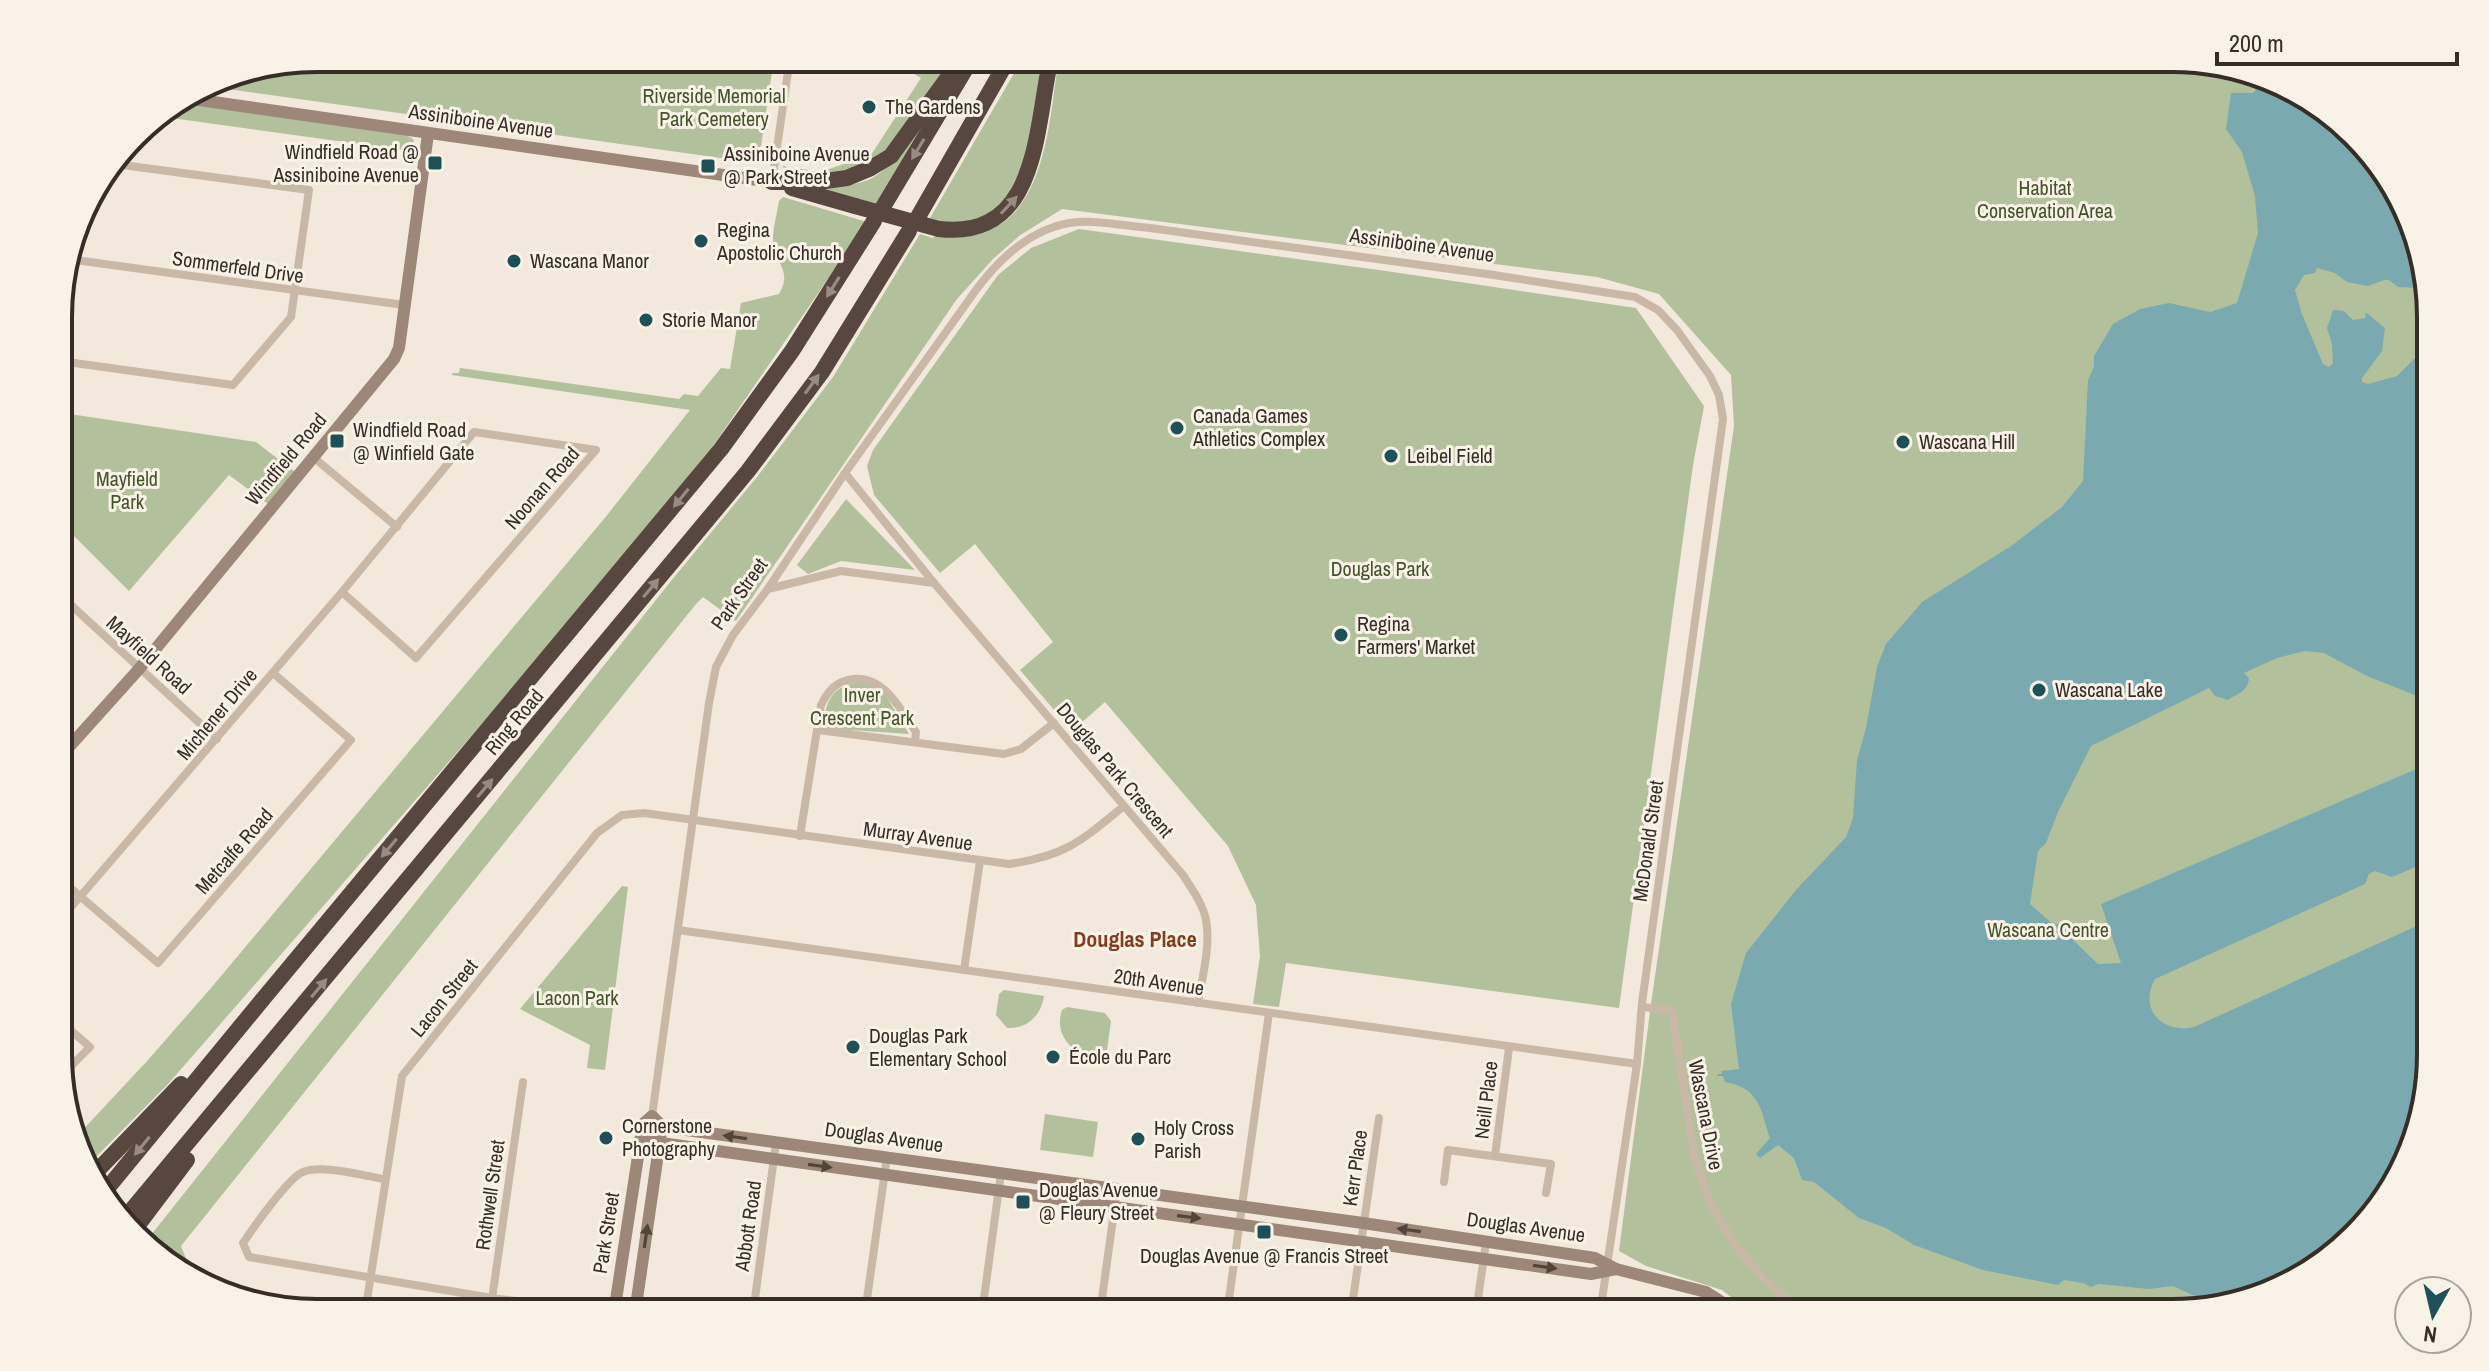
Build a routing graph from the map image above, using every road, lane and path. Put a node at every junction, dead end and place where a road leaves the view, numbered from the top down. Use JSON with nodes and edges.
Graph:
{"nodes":[{"id":1,"x":788,"y":73,"type":"edge"},
{"id":2,"x":951,"y":73,"type":"edge"},
{"id":3,"x":963,"y":73,"type":"edge"},
{"id":4,"x":1001,"y":73,"type":"edge"},
{"id":5,"x":1048,"y":73,"type":"edge"},
{"id":6,"x":204,"y":101,"type":"edge"},
{"id":7,"x":428,"y":134,"type":"junction"},
{"id":8,"x":125,"y":165,"type":"edge"},
{"id":9,"x":772,"y":182,"type":"junction"},
{"id":10,"x":1093,"y":223,"type":"joint"},
{"id":11,"x":79,"y":260,"type":"edge"},
{"id":12,"x":295,"y":290,"type":"junction"},
{"id":13,"x":404,"y":305,"type":"junction"},
{"id":14,"x":73,"y":363,"type":"edge"},
{"id":15,"x":1710,"y":376,"type":"joint"},
{"id":16,"x":313,"y":457,"type":"junction"},
{"id":17,"x":845,"y":473,"type":"junction"},
{"id":18,"x":397,"y":527,"type":"junction"},
{"id":19,"x":934,"y":583,"type":"junction"},
{"id":20,"x":767,"y":590,"type":"junction"},
{"id":21,"x":342,"y":592,"type":"junction"},
{"id":22,"x":73,"y":607,"type":"edge"},
{"id":23,"x":139,"y":669,"type":"junction"},
{"id":24,"x":273,"y":673,"type":"junction"},
{"id":25,"x":1054,"y":723,"type":"junction"},
{"id":26,"x":818,"y":730,"type":"junction"},
{"id":27,"x":217,"y":739,"type":"junction"},
{"id":28,"x":915,"y":742,"type":"junction"},
{"id":29,"x":72,"y":743,"type":"edge"},
{"id":30,"x":1124,"y":806,"type":"junction"},
{"id":31,"x":693,"y":821,"type":"junction"},
{"id":32,"x":800,"y":836,"type":"junction"},
{"id":33,"x":980,"y":861,"type":"junction"},
{"id":34,"x":72,"y":890,"type":"edge"},
{"id":35,"x":81,"y":898,"type":"junction"},
{"id":36,"x":72,"y":907,"type":"edge"},
{"id":37,"x":678,"y":930,"type":"junction"},
{"id":38,"x":964,"y":970,"type":"junction"},
{"id":39,"x":263,"y":999,"type":"junction"},
{"id":40,"x":1198,"y":1003,"type":"junction"},
{"id":41,"x":1642,"y":1007,"type":"junction"},
{"id":42,"x":1269,"y":1013,"type":"junction"},
{"id":43,"x":291,"y":1022,"type":"junction"},
{"id":44,"x":72,"y":1031,"type":"edge"},
{"id":45,"x":1509,"y":1048,"type":"junction"},
{"id":46,"x":73,"y":1064,"type":"edge"},
{"id":47,"x":1637,"y":1064,"type":"junction"},
{"id":48,"x":523,"y":1082,"type":"dead end"},
{"id":49,"x":1379,"y":1118,"type":"dead end"},
{"id":50,"x":648,"y":1120,"type":"junction"},
{"id":51,"x":662,"y":1126,"type":"junction"},
{"id":52,"x":640,"y":1140,"type":"junction"},
{"id":53,"x":660,"y":1143,"type":"junction"},
{"id":54,"x":776,"y":1143,"type":"junction"},
{"id":55,"x":1495,"y":1156,"type":"junction"},
{"id":56,"x":887,"y":1157,"type":"junction"},
{"id":57,"x":774,"y":1159,"type":"junction"},
{"id":58,"x":101,"y":1167,"type":"edge"},
{"id":59,"x":1001,"y":1173,"type":"junction"},
{"id":60,"x":885,"y":1175,"type":"junction"},
{"id":61,"x":384,"y":1179,"type":"junction"},
{"id":62,"x":1444,"y":1182,"type":"dead end"},
{"id":63,"x":111,"y":1184,"type":"edge"},
{"id":64,"x":1117,"y":1190,"type":"junction"},
{"id":65,"x":998,"y":1192,"type":"junction"},
{"id":66,"x":1546,"y":1193,"type":"dead end"},
{"id":67,"x":1242,"y":1207,"type":"junction"},
{"id":68,"x":1115,"y":1208,"type":"junction"},
{"id":69,"x":130,"y":1211,"type":"edge"},
{"id":70,"x":140,"y":1222,"type":"edge"},
{"id":71,"x":1363,"y":1223,"type":"junction"},
{"id":72,"x":1240,"y":1224,"type":"junction"},
{"id":73,"x":1361,"y":1241,"type":"junction"},
{"id":74,"x":1486,"y":1242,"type":"junction"},
{"id":75,"x":1483,"y":1258,"type":"junction"},
{"id":76,"x":1609,"y":1268,"type":"junction"},
{"id":77,"x":370,"y":1279,"type":"junction"},
{"id":78,"x":1706,"y":1292,"type":"junction"},
{"id":79,"x":492,"y":1298,"type":"junction"},
{"id":80,"x":1353,"y":1298,"type":"edge"},
{"id":81,"x":1478,"y":1298,"type":"edge"},
{"id":82,"x":1603,"y":1298,"type":"edge"},
{"id":83,"x":1705,"y":1298,"type":"edge"},
{"id":84,"x":1716,"y":1298,"type":"edge"},
{"id":85,"x":1789,"y":1298,"type":"edge"},
{"id":86,"x":367,"y":1299,"type":"edge"},
{"id":87,"x":499,"y":1299,"type":"edge"},
{"id":88,"x":614,"y":1299,"type":"edge"},
{"id":89,"x":637,"y":1299,"type":"edge"},
{"id":90,"x":755,"y":1299,"type":"edge"},
{"id":91,"x":867,"y":1299,"type":"edge"},
{"id":92,"x":984,"y":1299,"type":"edge"},
{"id":93,"x":1102,"y":1299,"type":"edge"},
{"id":94,"x":1229,"y":1299,"type":"edge"}],
"edges":[{"from":1,"to":9,"type":"street"},
{"from":2,"to":9,"type":"highway"},
{"from":3,"to":39,"type":"highway","name":"Ring Road","one_way":true},
{"from":43,"to":4,"type":"highway","name":"Ring Road","one_way":true},
{"from":9,"to":5,"type":"highway","one_way":true,"bridge":true},
{"from":6,"to":7,"type":"street","name":"Assiniboine Avenue"},
{"from":7,"to":9,"type":"street","name":"Assiniboine Avenue"},
{"from":7,"to":13,"type":"street","name":"Windfield Road"},
{"from":8,"to":12,"type":"street"},
{"from":10,"to":15,"type":"street","name":"Assiniboine Avenue"},
{"from":10,"to":17,"type":"street","name":"Park Street"},
{"from":11,"to":12,"type":"street","name":"Sommerfeld Drive"},
{"from":12,"to":13,"type":"street","name":"Sommerfeld Drive"},
{"from":12,"to":14,"type":"street"},
{"from":13,"to":16,"type":"street","name":"Windfield Road"},
{"from":15,"to":41,"type":"street","name":"McDonald Street"},
{"from":16,"to":18,"type":"street"},
{"from":16,"to":23,"type":"street","name":"Windfield Road"},
{"from":17,"to":19,"type":"street","name":"Douglas Park Crescent"},
{"from":17,"to":20,"type":"street","name":"Park Street"},
{"from":18,"to":21,"type":"street","name":"Michener Drive"},
{"from":18,"to":21,"type":"street","name":"Noonan Road"},
{"from":19,"to":20,"type":"street"},
{"from":19,"to":25,"type":"street","name":"Douglas Park Crescent"},
{"from":20,"to":31,"type":"street","name":"Park Street"},
{"from":21,"to":24,"type":"street","name":"Michener Drive"},
{"from":22,"to":23,"type":"street","name":"Mayfield Road"},
{"from":23,"to":27,"type":"street","name":"Mayfield Road"},
{"from":23,"to":29,"type":"street","name":"Windfield Road"},
{"from":24,"to":27,"type":"street","name":"Michener Drive"},
{"from":24,"to":35,"type":"street","name":"Metcalfe Road"},
{"from":25,"to":28,"type":"street"},
{"from":25,"to":30,"type":"street","name":"Douglas Park Crescent"},
{"from":26,"to":28,"type":"street"},
{"from":26,"to":28,"type":"street"},
{"from":26,"to":32,"type":"street"},
{"from":27,"to":35,"type":"street","name":"Michener Drive"},
{"from":30,"to":33,"type":"street","name":"Murray Avenue"},
{"from":30,"to":40,"type":"street","name":"Douglas Park Crescent"},
{"from":31,"to":32,"type":"street","name":"Murray Avenue"},
{"from":31,"to":37,"type":"street","name":"Park Street"},
{"from":31,"to":61,"type":"street","name":"Lacon Street"},
{"from":32,"to":33,"type":"street","name":"Murray Avenue"},
{"from":33,"to":38,"type":"street"},
{"from":34,"to":35,"type":"street","name":"Metcalfe Road"},
{"from":35,"to":36,"type":"street","name":"Michener Drive"},
{"from":37,"to":38,"type":"street","name":"20th Avenue"},
{"from":37,"to":50,"type":"street","name":"Park Street"},
{"from":38,"to":40,"type":"street","name":"20th Avenue"},
{"from":39,"to":58,"type":"highway"},
{"from":39,"to":63,"type":"highway","name":"Ring Road","one_way":true},
{"from":40,"to":42,"type":"street","name":"20th Avenue"},
{"from":41,"to":47,"type":"street","name":"McDonald Street"},
{"from":41,"to":85,"type":"street","name":"Wascana Drive"},
{"from":42,"to":45,"type":"street","name":"20th Avenue"},
{"from":42,"to":67,"type":"street"},
{"from":43,"to":69,"type":"highway","name":"Ring Road"},
{"from":43,"to":70,"type":"highway"},
{"from":44,"to":46,"type":"street"},
{"from":45,"to":47,"type":"street","name":"20th Avenue"},
{"from":45,"to":55,"type":"street","name":"Neill Place"},
{"from":47,"to":76,"type":"street","name":"McDonald Street"},
{"from":48,"to":79,"type":"street","name":"Rothwell Street"},
{"from":49,"to":71,"type":"street","name":"Kerr Place"},
{"from":50,"to":51,"type":"street"},
{"from":50,"to":52,"type":"street","name":"Park Street"},
{"from":51,"to":53,"type":"street","name":"Park Street"},
{"from":54,"to":51,"type":"street","name":"Douglas Avenue","one_way":true},
{"from":52,"to":53,"type":"street","name":"Douglas Avenue"},
{"from":52,"to":88,"type":"street","name":"Park Street"},
{"from":53,"to":57,"type":"street","name":"Douglas Avenue"},
{"from":89,"to":53,"type":"street","name":"Park Street","one_way":true},
{"from":54,"to":56,"type":"street","name":"Douglas Avenue"},
{"from":54,"to":57,"type":"street","name":"Abbott Road"},
{"from":55,"to":62,"type":"street","name":"Neill Place"},
{"from":55,"to":66,"type":"street","name":"Neill Place"},
{"from":56,"to":59,"type":"street","name":"Douglas Avenue"},
{"from":56,"to":60,"type":"street"},
{"from":57,"to":60,"type":"street","name":"Douglas Avenue","one_way":true},
{"from":57,"to":90,"type":"street","name":"Abbott Road"},
{"from":59,"to":64,"type":"street","name":"Douglas Avenue"},
{"from":59,"to":65,"type":"street"},
{"from":60,"to":65,"type":"street","name":"Douglas Avenue"},
{"from":60,"to":91,"type":"street"},
{"from":61,"to":77,"type":"street","name":"Lacon Street"},
{"from":61,"to":77,"type":"street"},
{"from":64,"to":67,"type":"street","name":"Douglas Avenue"},
{"from":64,"to":68,"type":"street"},
{"from":65,"to":68,"type":"street","name":"Douglas Avenue"},
{"from":65,"to":92,"type":"street"},
{"from":67,"to":71,"type":"street","name":"Douglas Avenue"},
{"from":67,"to":72,"type":"street"},
{"from":68,"to":72,"type":"street","name":"Douglas Avenue","one_way":true},
{"from":68,"to":93,"type":"street"},
{"from":71,"to":73,"type":"street","name":"Kerr Place"},
{"from":74,"to":71,"type":"street","name":"Douglas Avenue","one_way":true},
{"from":72,"to":73,"type":"street","name":"Douglas Avenue"},
{"from":72,"to":94,"type":"street"},
{"from":73,"to":75,"type":"street","name":"Douglas Avenue"},
{"from":73,"to":80,"type":"street","name":"Kerr Place"},
{"from":74,"to":75,"type":"street"},
{"from":74,"to":76,"type":"street","name":"Douglas Avenue"},
{"from":75,"to":76,"type":"street","name":"Douglas Avenue","one_way":true},
{"from":75,"to":81,"type":"street"},
{"from":76,"to":78,"type":"street"},
{"from":76,"to":82,"type":"street","name":"McDonald Street"},
{"from":77,"to":79,"type":"street"},
{"from":77,"to":86,"type":"street","name":"Lacon Street"},
{"from":78,"to":83,"type":"street"},
{"from":78,"to":84,"type":"street"},
{"from":79,"to":87,"type":"street"}]}
